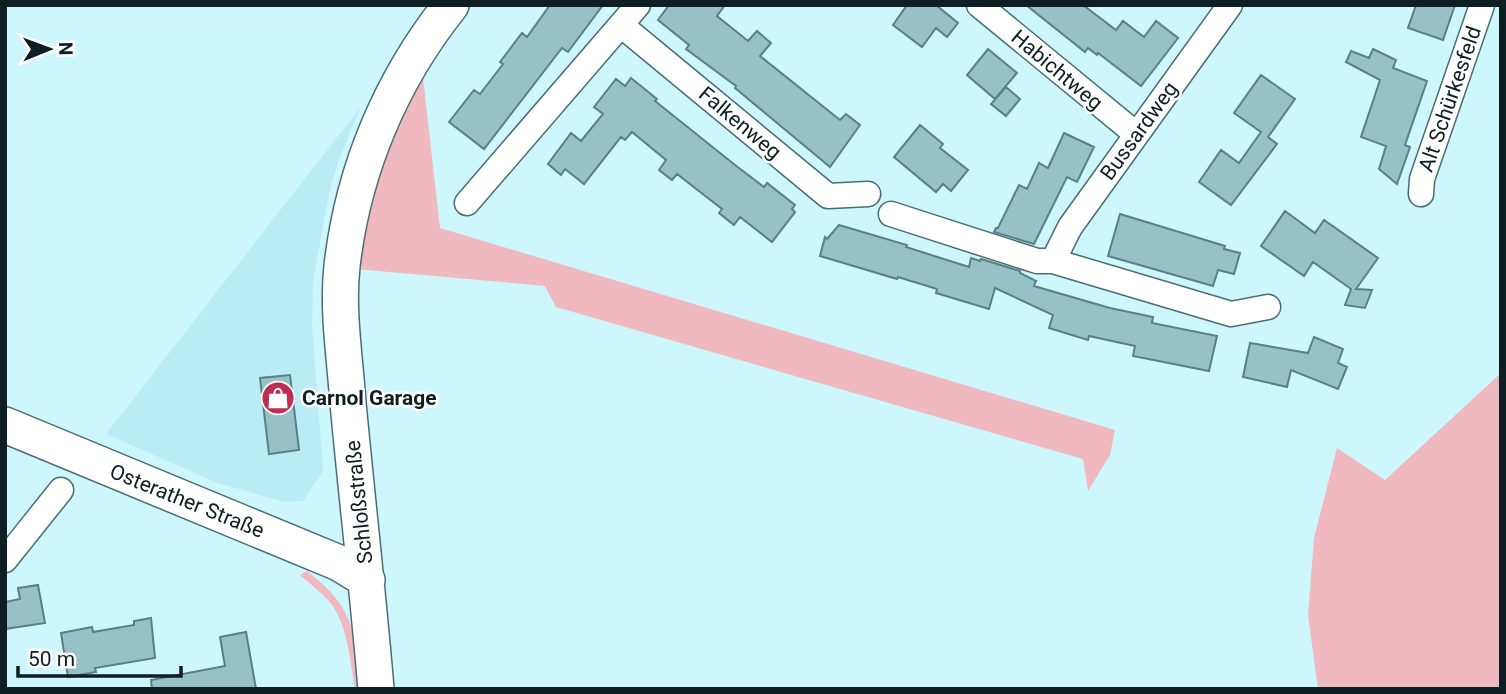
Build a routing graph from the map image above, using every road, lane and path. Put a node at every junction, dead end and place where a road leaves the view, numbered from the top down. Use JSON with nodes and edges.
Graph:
{"nodes":[{"id":1,"x":452,"y":5,"type":"edge"},
{"id":2,"x":638,"y":5,"type":"edge"},
{"id":3,"x":979,"y":5,"type":"edge"},
{"id":4,"x":1230,"y":5,"type":"edge"},
{"id":5,"x":1482,"y":5,"type":"edge"},
{"id":6,"x":621,"y":26,"type":"junction"},
{"id":7,"x":1136,"y":134,"type":"junction"},
{"id":8,"x":867,"y":194,"type":"dead end"},
{"id":9,"x":1421,"y":194,"type":"dead end"},
{"id":10,"x":467,"y":203,"type":"dead end"},
{"id":11,"x":891,"y":214,"type":"dead end"},
{"id":12,"x":1053,"y":261,"type":"junction"},
{"id":13,"x":1268,"y":307,"type":"dead end"},
{"id":14,"x":5,"y":425,"type":"edge"},
{"id":15,"x":61,"y":490,"type":"dead end"},
{"id":16,"x":5,"y":559,"type":"edge"},
{"id":17,"x":367,"y":580,"type":"junction"},
{"id":18,"x":376,"y":689,"type":"edge"}],
"edges":[{"from":1,"to":17,"type":"main road","name":"Schloßstraße"},
{"from":2,"to":6,"type":"street"},
{"from":3,"to":7,"type":"street","name":"Habichtweg"},
{"from":4,"to":7,"type":"street","name":"Bussardweg"},
{"from":5,"to":9,"type":"street","name":"Alt Schürkesfeld"},
{"from":6,"to":8,"type":"street","name":"Falkenweg"},
{"from":6,"to":10,"type":"street"},
{"from":7,"to":12,"type":"street","name":"Bussardweg"},
{"from":11,"to":12,"type":"street"},
{"from":12,"to":13,"type":"street"},
{"from":14,"to":17,"type":"main road","name":"Osterather Straße"},
{"from":15,"to":16,"type":"street"},
{"from":17,"to":18,"type":"main road","name":"Schloßstraße"}]}
